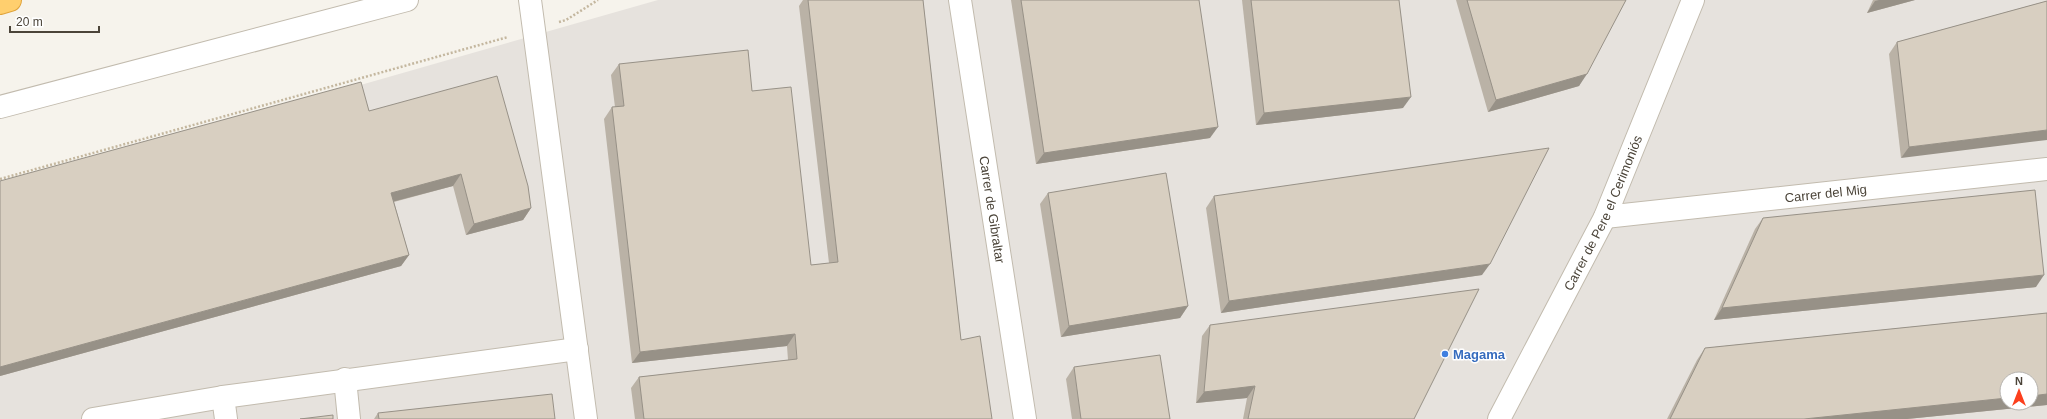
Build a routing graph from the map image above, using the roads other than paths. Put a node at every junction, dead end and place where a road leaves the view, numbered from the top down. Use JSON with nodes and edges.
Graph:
{"nodes":[{"id":1,"x":10,"y":0,"type":"edge"},
{"id":2,"x":407,"y":0,"type":"edge"},
{"id":3,"x":530,"y":0,"type":"edge"},
{"id":4,"x":960,"y":0,"type":"edge"},
{"id":5,"x":1692,"y":0,"type":"edge"},
{"id":6,"x":0,"y":3,"type":"edge"},
{"id":7,"x":0,"y":107,"type":"edge"},
{"id":8,"x":2047,"y":168,"type":"edge"},
{"id":9,"x":1605,"y":217,"type":"junction"},
{"id":10,"x":577,"y":349,"type":"junction"},
{"id":11,"x":344,"y":379,"type":"junction"},
{"id":12,"x":223,"y":397,"type":"junction"},
{"id":13,"x":94,"y":419,"type":"edge"},
{"id":14,"x":226,"y":419,"type":"edge"},
{"id":15,"x":349,"y":419,"type":"edge"},
{"id":16,"x":586,"y":419,"type":"edge"},
{"id":17,"x":1025,"y":419,"type":"edge"},
{"id":18,"x":1499,"y":419,"type":"edge"}],
"edges":[{"from":1,"to":6,"type":"highway"},
{"from":2,"to":7,"type":"street"},
{"from":3,"to":10,"type":"street"},
{"from":4,"to":17,"type":"street","name":"Carrer de Gibraltar"},
{"from":5,"to":9,"type":"street","name":"Carrer de Pere el Cerimoniós"},
{"from":8,"to":9,"type":"street","name":"Carrer del Mig"},
{"from":9,"to":18,"type":"street","name":"Carrer de Pere el Cerimoniós"},
{"from":10,"to":11,"type":"street"},
{"from":10,"to":16,"type":"street"},
{"from":11,"to":12,"type":"street"},
{"from":11,"to":15,"type":"street"},
{"from":12,"to":13,"type":"street"},
{"from":12,"to":14,"type":"street"}]}
